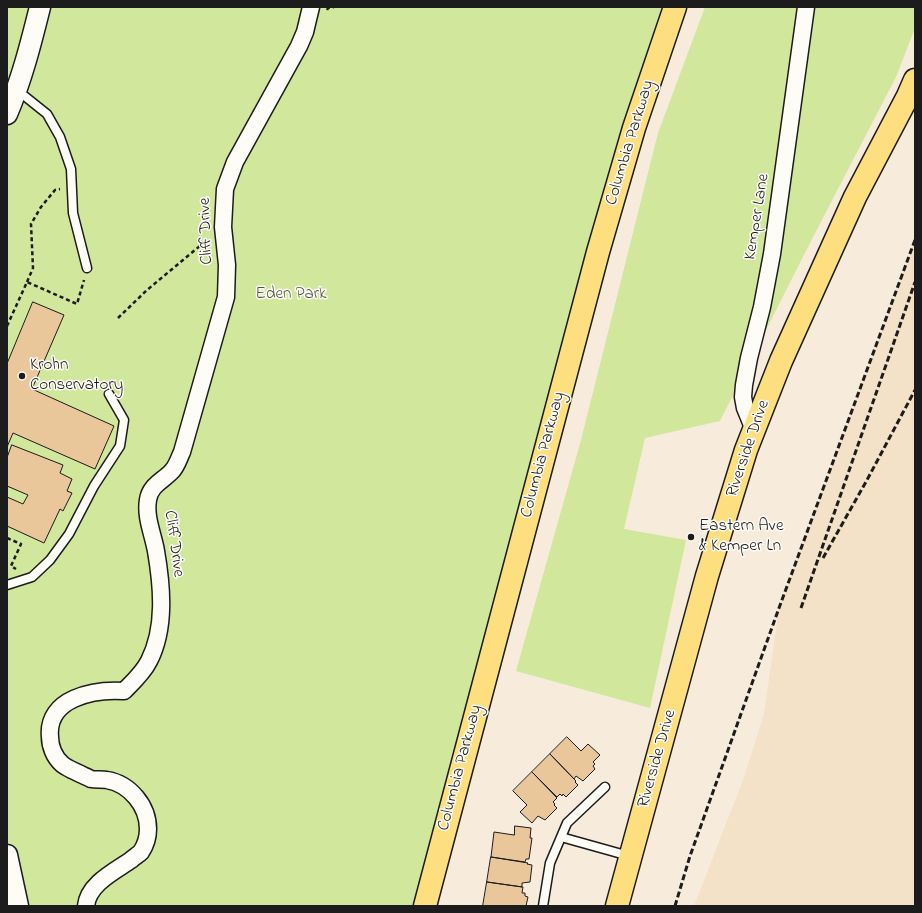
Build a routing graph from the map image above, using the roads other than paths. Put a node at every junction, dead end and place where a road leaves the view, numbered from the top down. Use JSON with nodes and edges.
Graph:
{"nodes":[{"id":1,"x":40,"y":7,"type":"edge"},
{"id":2,"x":311,"y":7,"type":"edge"},
{"id":3,"x":675,"y":7,"type":"edge"},
{"id":4,"x":806,"y":7,"type":"edge"},
{"id":5,"x":915,"y":80,"type":"edge"},
{"id":6,"x":17,"y":90,"type":"junction"},
{"id":7,"x":7,"y":114,"type":"edge"},
{"id":8,"x":87,"y":268,"type":"road end"},
{"id":9,"x":109,"y":394,"type":"dead end"},
{"id":10,"x":754,"y":430,"type":"junction"},
{"id":11,"x":7,"y":585,"type":"edge"},
{"id":12,"x":605,"y":787,"type":"dead end"},
{"id":13,"x":561,"y":837,"type":"junction"},
{"id":14,"x":7,"y":856,"type":"edge"},
{"id":15,"x":630,"y":856,"type":"junction"},
{"id":16,"x":18,"y":906,"type":"edge"},
{"id":17,"x":86,"y":906,"type":"edge"},
{"id":18,"x":424,"y":906,"type":"edge"},
{"id":19,"x":543,"y":906,"type":"edge"},
{"id":20,"x":617,"y":906,"type":"edge"}],
"edges":[{"from":1,"to":6,"type":"street"},
{"from":2,"to":17,"type":"street","name":"Cliff Drive"},
{"from":3,"to":18,"type":"main road","name":"Columbia Parkway"},
{"from":4,"to":10,"type":"street","name":"Kemper Lane"},
{"from":5,"to":10,"type":"main road","name":"Riverside Drive"},
{"from":6,"to":7,"type":"street"},
{"from":6,"to":8,"type":"lane"},
{"from":9,"to":11,"type":"lane"},
{"from":10,"to":15,"type":"main road","name":"Riverside Drive"},
{"from":12,"to":13,"type":"lane"},
{"from":13,"to":15,"type":"lane"},
{"from":13,"to":19,"type":"lane"},
{"from":14,"to":16,"type":"street"},
{"from":15,"to":20,"type":"main road","name":"Riverside Drive"}]}
